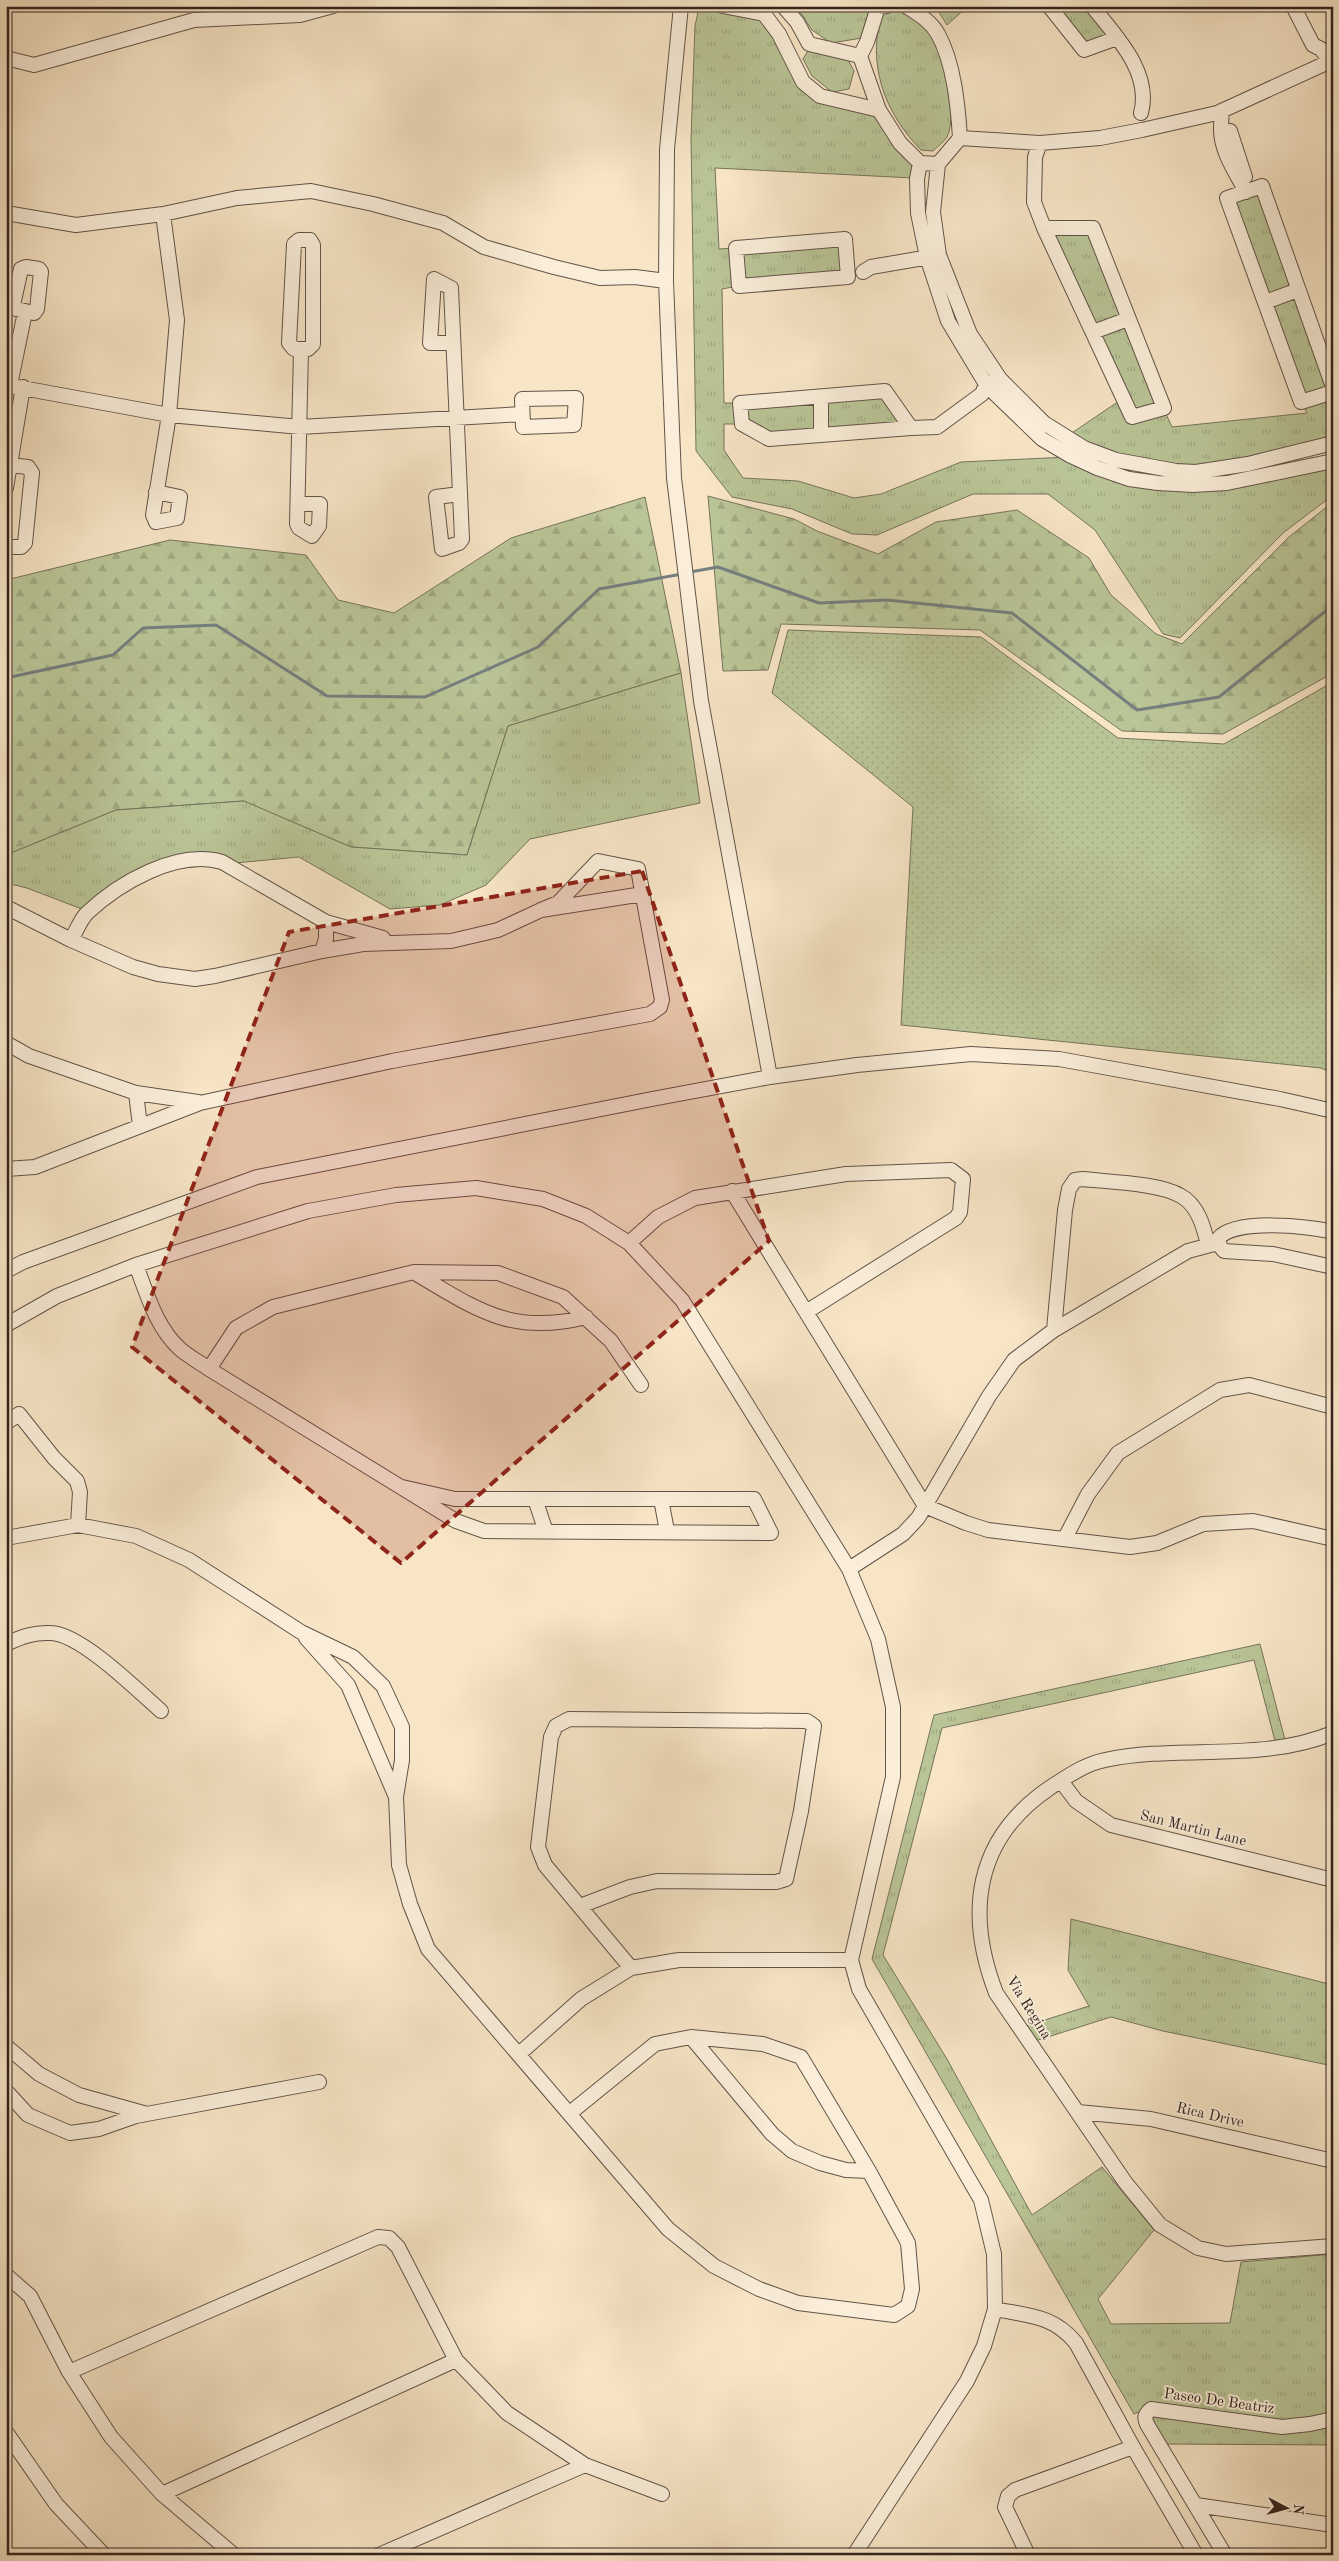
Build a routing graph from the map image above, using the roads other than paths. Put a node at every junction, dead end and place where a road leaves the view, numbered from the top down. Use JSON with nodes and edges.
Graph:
{"nodes":[{"id":1,"x":333,"y":6,"type":"edge"},
{"id":2,"x":681,"y":6,"type":"edge"},
{"id":3,"x":722,"y":6,"type":"edge"},
{"id":4,"x":783,"y":6,"type":"edge"},
{"id":5,"x":881,"y":6,"type":"edge"},
{"id":6,"x":906,"y":6,"type":"edge"},
{"id":7,"x":1049,"y":6,"type":"edge"},
{"id":8,"x":1092,"y":6,"type":"edge"},
{"id":9,"x":1293,"y":6,"type":"edge"},
{"id":10,"x":1302,"y":6,"type":"edge"},
{"id":11,"x":1117,"y":38,"type":"junction"},
{"id":12,"x":809,"y":44,"type":"junction"},
{"id":13,"x":1321,"y":50,"type":"junction"},
{"id":14,"x":790,"y":56,"type":"junction"},
{"id":15,"x":860,"y":56,"type":"junction"},
{"id":16,"x":6,"y":58,"type":"edge"},
{"id":17,"x":1332,"y":61,"type":"edge"},
{"id":18,"x":879,"y":110,"type":"junction"},
{"id":19,"x":1222,"y":116,"type":"junction"},
{"id":20,"x":1142,"y":130,"type":"junction"},
{"id":21,"x":960,"y":138,"type":"junction"},
{"id":22,"x":1039,"y":147,"type":"junction"},
{"id":23,"x":920,"y":163,"type":"junction"},
{"id":24,"x":938,"y":164,"type":"junction"},
{"id":25,"x":1244,"y":188,"type":"junction"},
{"id":26,"x":6,"y":213,"type":"edge"},
{"id":27,"x":163,"y":214,"type":"junction"},
{"id":28,"x":1042,"y":223,"type":"junction"},
{"id":29,"x":928,"y":257,"type":"junction"},
{"id":30,"x":848,"y":271,"type":"junction"},
{"id":31,"x":666,"y":281,"type":"junction"},
{"id":32,"x":1298,"y":290,"type":"junction"},
{"id":33,"x":1265,"y":302,"type":"junction"},
{"id":34,"x":25,"y":312,"type":"dead end"},
{"id":35,"x":1128,"y":319,"type":"junction"},
{"id":36,"x":1093,"y":332,"type":"junction"},
{"id":37,"x":453,"y":343,"type":"dead end"},
{"id":38,"x":301,"y":349,"type":"junction"},
{"id":39,"x":1000,"y":379,"type":"junction"},
{"id":40,"x":13,"y":386,"type":"edge"},
{"id":41,"x":1333,"y":386,"type":"edge"},
{"id":42,"x":986,"y":387,"type":"junction"},
{"id":43,"x":1333,"y":392,"type":"edge"},
{"id":44,"x":821,"y":397,"type":"junction"},
{"id":45,"x":522,"y":414,"type":"dead end"},
{"id":46,"x":169,"y":415,"type":"junction"},
{"id":47,"x":456,"y":417,"type":"junction"},
{"id":48,"x":300,"y":427,"type":"junction"},
{"id":49,"x":911,"y":428,"type":"junction"},
{"id":50,"x":821,"y":435,"type":"junction"},
{"id":51,"x":1333,"y":443,"type":"edge"},
{"id":52,"x":1276,"y":459,"type":"junction"},
{"id":53,"x":1333,"y":461,"type":"edge"},
{"id":54,"x":10,"y":464,"type":"junction"},
{"id":55,"x":1279,"y":473,"type":"junction"},
{"id":56,"x":6,"y":488,"type":"edge"},
{"id":57,"x":156,"y":492,"type":"dead end"},
{"id":58,"x":460,"y":494,"type":"dead end"},
{"id":59,"x":298,"y":504,"type":"dead end"},
{"id":60,"x":6,"y":547,"type":"edge"},
{"id":61,"x":643,"y":894,"type":"junction"},
{"id":62,"x":6,"y":907,"type":"edge"},
{"id":63,"x":541,"y":910,"type":"junction"},
{"id":64,"x":326,"y":922,"type":"junction"},
{"id":65,"x":71,"y":940,"type":"junction"},
{"id":66,"x":403,"y":942,"type":"junction"},
{"id":67,"x":322,"y":951,"type":"junction"},
{"id":68,"x":6,"y":1044,"type":"edge"},
{"id":69,"x":770,"y":1077,"type":"junction"},
{"id":70,"x":136,"y":1094,"type":"junction"},
{"id":71,"x":200,"y":1103,"type":"junction"},
{"id":72,"x":1333,"y":1111,"type":"edge"},
{"id":73,"x":140,"y":1126,"type":"junction"},
{"id":74,"x":6,"y":1169,"type":"edge"},
{"id":75,"x":732,"y":1191,"type":"junction"},
{"id":76,"x":1333,"y":1232,"type":"edge"},
{"id":77,"x":629,"y":1243,"type":"junction"},
{"id":78,"x":1213,"y":1244,"type":"junction"},
{"id":79,"x":6,"y":1261,"type":"edge"},
{"id":80,"x":23,"y":1262,"type":"junction"},
{"id":81,"x":136,"y":1265,"type":"junction"},
{"id":82,"x":1333,"y":1267,"type":"edge"},
{"id":83,"x":6,"y":1271,"type":"edge"},
{"id":84,"x":414,"y":1272,"type":"junction"},
{"id":85,"x":806,"y":1312,"type":"junction"},
{"id":86,"x":586,"y":1317,"type":"junction"},
{"id":87,"x":6,"y":1324,"type":"edge"},
{"id":88,"x":1054,"y":1330,"type":"junction"},
{"id":89,"x":209,"y":1369,"type":"junction"},
{"id":90,"x":641,"y":1385,"type":"dead end"},
{"id":91,"x":1333,"y":1406,"type":"edge"},
{"id":92,"x":6,"y":1423,"type":"edge"},
{"id":93,"x":402,"y":1487,"type":"junction"},
{"id":94,"x":535,"y":1499,"type":"junction"},
{"id":95,"x":661,"y":1499,"type":"junction"},
{"id":96,"x":925,"y":1506,"type":"junction"},
{"id":97,"x":78,"y":1525,"type":"junction"},
{"id":98,"x":544,"y":1529,"type":"junction"},
{"id":99,"x":667,"y":1531,"type":"junction"},
{"id":100,"x":6,"y":1538,"type":"edge"},
{"id":101,"x":1065,"y":1538,"type":"junction"},
{"id":102,"x":1333,"y":1540,"type":"edge"},
{"id":103,"x":849,"y":1569,"type":"junction"},
{"id":104,"x":301,"y":1632,"type":"junction"},
{"id":105,"x":6,"y":1644,"type":"edge"},
{"id":106,"x":161,"y":1711,"type":"dead end"},
{"id":107,"x":1333,"y":1733,"type":"edge"},
{"id":108,"x":1061,"y":1781,"type":"junction"},
{"id":109,"x":396,"y":1797,"type":"junction"},
{"id":110,"x":1333,"y":1880,"type":"edge"},
{"id":111,"x":580,"y":1906,"type":"junction"},
{"id":112,"x":851,"y":1960,"type":"junction"},
{"id":113,"x":631,"y":1968,"type":"junction"},
{"id":114,"x":691,"y":2037,"type":"junction"},
{"id":115,"x":6,"y":2046,"type":"edge"},
{"id":116,"x":519,"y":2054,"type":"junction"},
{"id":117,"x":319,"y":2082,"type":"dead end"},
{"id":118,"x":6,"y":2090,"type":"edge"},
{"id":119,"x":1078,"y":2112,"type":"junction"},
{"id":120,"x":570,"y":2113,"type":"junction"},
{"id":121,"x":148,"y":2114,"type":"junction"},
{"id":122,"x":1333,"y":2161,"type":"edge"},
{"id":123,"x":869,"y":2171,"type":"junction"},
{"id":124,"x":1333,"y":2246,"type":"edge"},
{"id":125,"x":6,"y":2275,"type":"edge"},
{"id":126,"x":995,"y":2309,"type":"junction"},
{"id":127,"x":456,"y":2360,"type":"junction"},
{"id":128,"x":70,"y":2372,"type":"junction"},
{"id":129,"x":1333,"y":2419,"type":"edge"},
{"id":130,"x":6,"y":2432,"type":"edge"},
{"id":131,"x":1133,"y":2447,"type":"junction"},
{"id":132,"x":585,"y":2465,"type":"junction"},
{"id":133,"x":162,"y":2494,"type":"junction"},
{"id":134,"x":662,"y":2494,"type":"dead end"},
{"id":135,"x":1196,"y":2505,"type":"junction"},
{"id":136,"x":1333,"y":2525,"type":"edge"},
{"id":137,"x":104,"y":2555,"type":"edge"},
{"id":138,"x":234,"y":2555,"type":"edge"},
{"id":139,"x":379,"y":2555,"type":"edge"},
{"id":140,"x":854,"y":2555,"type":"edge"},
{"id":141,"x":1028,"y":2555,"type":"edge"},
{"id":142,"x":1196,"y":2555,"type":"edge"},
{"id":143,"x":1225,"y":2555,"type":"edge"}],
"edges":[{"from":1,"to":16,"type":"street"},
{"from":2,"to":31,"type":"street"},
{"from":3,"to":14,"type":"street"},
{"from":4,"to":12,"type":"street"},
{"from":5,"to":15,"type":"street"},
{"from":6,"to":21,"type":"street"},
{"from":7,"to":11,"type":"street"},
{"from":8,"to":11,"type":"street"},
{"from":9,"to":13,"type":"street"},
{"from":10,"to":13,"type":"street"},
{"from":11,"to":20,"type":"street"},
{"from":12,"to":14,"type":"street"},
{"from":12,"to":15,"type":"street"},
{"from":13,"to":17,"type":"street"},
{"from":14,"to":18,"type":"street"},
{"from":15,"to":18,"type":"street"},
{"from":17,"to":19,"type":"street"},
{"from":18,"to":23,"type":"street"},
{"from":19,"to":20,"type":"street"},
{"from":19,"to":25,"type":"street"},
{"from":20,"to":22,"type":"street"},
{"from":21,"to":22,"type":"street"},
{"from":21,"to":24,"type":"street"},
{"from":22,"to":28,"type":"street"},
{"from":23,"to":24,"type":"street"},
{"from":23,"to":29,"type":"street"},
{"from":24,"to":29,"type":"street"},
{"from":25,"to":32,"type":"street"},
{"from":25,"to":33,"type":"street"},
{"from":26,"to":27,"type":"street"},
{"from":27,"to":31,"type":"street"},
{"from":27,"to":46,"type":"street"},
{"from":28,"to":35,"type":"street"},
{"from":28,"to":36,"type":"street"},
{"from":29,"to":30,"type":"street"},
{"from":29,"to":39,"type":"street"},
{"from":29,"to":42,"type":"street"},
{"from":30,"to":30,"type":"street"},
{"from":31,"to":69,"type":"street"},
{"from":32,"to":33,"type":"street"},
{"from":32,"to":41,"type":"street"},
{"from":33,"to":43,"type":"street"},
{"from":34,"to":40,"type":"street"},
{"from":35,"to":36,"type":"street"},
{"from":35,"to":36,"type":"street"},
{"from":37,"to":47,"type":"street"},
{"from":38,"to":38,"type":"street"},
{"from":38,"to":48,"type":"street"},
{"from":39,"to":42,"type":"street"},
{"from":39,"to":52,"type":"street"},
{"from":40,"to":46,"type":"street"},
{"from":40,"to":54,"type":"street"},
{"from":42,"to":49,"type":"street"},
{"from":42,"to":55,"type":"street"},
{"from":44,"to":49,"type":"street"},
{"from":44,"to":50,"type":"street"},
{"from":44,"to":50,"type":"street"},
{"from":45,"to":47,"type":"street"},
{"from":46,"to":48,"type":"street"},
{"from":46,"to":57,"type":"street"},
{"from":47,"to":48,"type":"street"},
{"from":47,"to":58,"type":"street"},
{"from":48,"to":59,"type":"street"},
{"from":49,"to":50,"type":"street"},
{"from":51,"to":52,"type":"street"},
{"from":52,"to":55,"type":"street"},
{"from":53,"to":55,"type":"street"},
{"from":54,"to":56,"type":"street"},
{"from":54,"to":60,"type":"street"},
{"from":61,"to":63,"type":"street"},
{"from":61,"to":63,"type":"street"},
{"from":61,"to":71,"type":"street"},
{"from":62,"to":65,"type":"street"},
{"from":63,"to":66,"type":"street"},
{"from":64,"to":65,"type":"street"},
{"from":64,"to":66,"type":"street"},
{"from":64,"to":67,"type":"street"},
{"from":65,"to":67,"type":"street"},
{"from":66,"to":67,"type":"street"},
{"from":68,"to":70,"type":"street"},
{"from":69,"to":72,"type":"street"},
{"from":69,"to":80,"type":"street"},
{"from":70,"to":71,"type":"street"},
{"from":70,"to":73,"type":"street"},
{"from":71,"to":73,"type":"street"},
{"from":73,"to":74,"type":"street"},
{"from":75,"to":77,"type":"street"},
{"from":75,"to":85,"type":"street"},
{"from":75,"to":85,"type":"street"},
{"from":76,"to":78,"type":"street"},
{"from":77,"to":81,"type":"street"},
{"from":77,"to":103,"type":"street"},
{"from":78,"to":82,"type":"street"},
{"from":78,"to":88,"type":"street"},
{"from":78,"to":88,"type":"street"},
{"from":79,"to":80,"type":"street"},
{"from":80,"to":83,"type":"street"},
{"from":81,"to":87,"type":"street"},
{"from":81,"to":89,"type":"street"},
{"from":84,"to":86,"type":"street"},
{"from":84,"to":86,"type":"street"},
{"from":84,"to":89,"type":"street"},
{"from":85,"to":96,"type":"street"},
{"from":86,"to":90,"type":"street"},
{"from":88,"to":96,"type":"street"},
{"from":89,"to":93,"type":"street"},
{"from":91,"to":101,"type":"street"},
{"from":92,"to":97,"type":"street"},
{"from":93,"to":94,"type":"street"},
{"from":93,"to":98,"type":"street"},
{"from":94,"to":95,"type":"street"},
{"from":94,"to":98,"type":"street"},
{"from":95,"to":99,"type":"street"},
{"from":95,"to":99,"type":"street"},
{"from":96,"to":101,"type":"street"},
{"from":96,"to":103,"type":"street"},
{"from":97,"to":100,"type":"street"},
{"from":97,"to":104,"type":"street"},
{"from":98,"to":99,"type":"street"},
{"from":101,"to":102,"type":"street"},
{"from":103,"to":112,"type":"street"},
{"from":104,"to":109,"type":"street"},
{"from":104,"to":109,"type":"street"},
{"from":105,"to":106,"type":"street"},
{"from":107,"to":108,"type":"street","name":"Via Regina"},
{"from":108,"to":110,"type":"street","name":"San Martin Lane"},
{"from":108,"to":119,"type":"street","name":"Via Regina"},
{"from":109,"to":116,"type":"street"},
{"from":111,"to":111,"type":"street"},
{"from":111,"to":113,"type":"street"},
{"from":112,"to":113,"type":"street"},
{"from":112,"to":126,"type":"street"},
{"from":113,"to":116,"type":"street"},
{"from":114,"to":120,"type":"street"},
{"from":114,"to":123,"type":"street"},
{"from":114,"to":123,"type":"street"},
{"from":115,"to":121,"type":"street"},
{"from":116,"to":120,"type":"street"},
{"from":117,"to":121,"type":"street"},
{"from":118,"to":121,"type":"street"},
{"from":119,"to":122,"type":"street","name":"Rica Drive"},
{"from":119,"to":124,"type":"street","name":"Via Regina"},
{"from":120,"to":123,"type":"street"},
{"from":125,"to":128,"type":"street"},
{"from":126,"to":131,"type":"street"},
{"from":126,"to":140,"type":"street"},
{"from":127,"to":128,"type":"street"},
{"from":127,"to":132,"type":"street"},
{"from":127,"to":133,"type":"street"},
{"from":128,"to":133,"type":"street"},
{"from":129,"to":135,"type":"street","name":"Paseo De Beatriz"},
{"from":130,"to":137,"type":"street"},
{"from":131,"to":141,"type":"street"},
{"from":131,"to":142,"type":"street"},
{"from":132,"to":134,"type":"street"},
{"from":132,"to":139,"type":"street"},
{"from":133,"to":138,"type":"street"},
{"from":135,"to":136,"type":"street"},
{"from":135,"to":143,"type":"street","name":"Paseo De Beatriz"}]}
